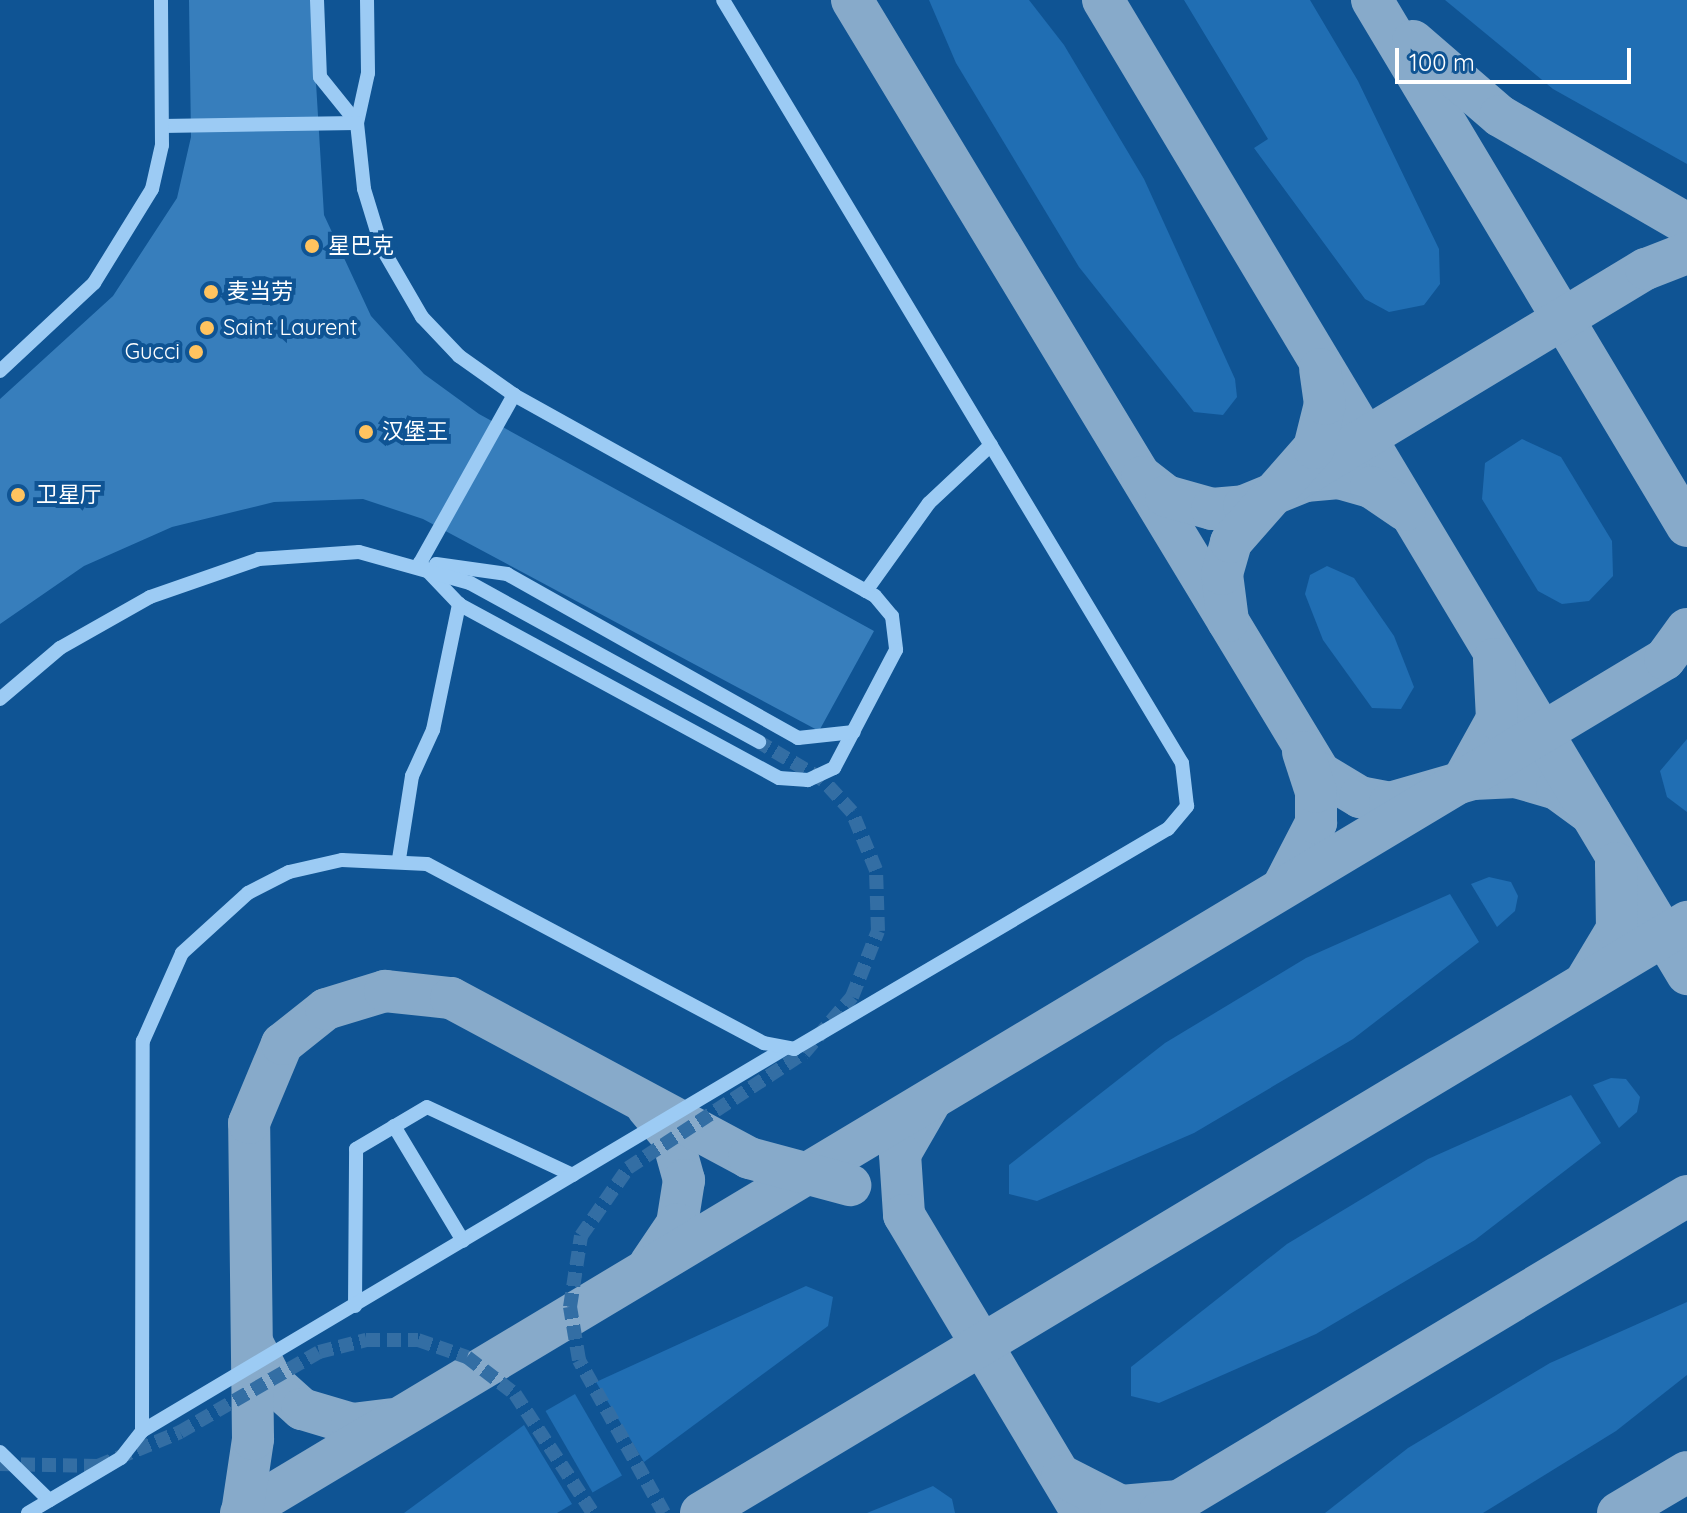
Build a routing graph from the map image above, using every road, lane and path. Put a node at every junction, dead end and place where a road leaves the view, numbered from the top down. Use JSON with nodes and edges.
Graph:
{"nodes":[{"id":1,"x":161,"y":0,"type":"edge"},
{"id":2,"x":317,"y":0,"type":"edge"},
{"id":3,"x":367,"y":0,"type":"edge"},
{"id":4,"x":723,"y":0,"type":"edge"},
{"id":5,"x":357,"y":123,"type":"junction"},
{"id":6,"x":162,"y":126,"type":"junction"},
{"id":7,"x":0,"y":371,"type":"edge"},
{"id":8,"x":514,"y":395,"type":"junction"},
{"id":9,"x":991,"y":445,"type":"junction"},
{"id":10,"x":420,"y":563,"type":"junction"},
{"id":11,"x":866,"y":591,"type":"junction"},
{"id":12,"x":459,"y":604,"type":"junction"},
{"id":13,"x":0,"y":699,"type":"edge"},
{"id":14,"x":854,"y":732,"type":"junction"},
{"id":15,"x":759,"y":742,"type":"tunnel mouth"},
{"id":16,"x":399,"y":859,"type":"junction"},
{"id":17,"x":784,"y":1049,"type":"junction"},
{"id":18,"x":394,"y":1126,"type":"junction"},
{"id":19,"x":573,"y":1175,"type":"junction"},
{"id":20,"x":463,"y":1241,"type":"junction"},
{"id":21,"x":355,"y":1306,"type":"junction"},
{"id":22,"x":142,"y":1431,"type":"junction"},
{"id":23,"x":0,"y":1452,"type":"edge"},
{"id":24,"x":49,"y":1500,"type":"junction"},
{"id":25,"x":28,"y":1513,"type":"edge"}],
"edges":[{"from":1,"to":6,"type":"lane"},
{"from":2,"to":5,"type":"lane"},
{"from":3,"to":5,"type":"lane"},
{"from":4,"to":9,"type":"lane"},
{"from":5,"to":6,"type":"lane"},
{"from":5,"to":8,"type":"lane"},
{"from":6,"to":7,"type":"lane"},
{"from":8,"to":10,"type":"lane"},
{"from":8,"to":11,"type":"lane"},
{"from":9,"to":11,"type":"lane"},
{"from":9,"to":17,"type":"lane"},
{"from":10,"to":12,"type":"lane"},
{"from":10,"to":13,"type":"lane"},
{"from":10,"to":14,"type":"lane"},
{"from":10,"to":15,"type":"lane"},
{"from":11,"to":14,"type":"lane"},
{"from":12,"to":14,"type":"lane"},
{"from":12,"to":16,"type":"lane"},
{"from":16,"to":17,"type":"lane"},
{"from":16,"to":22,"type":"lane"},
{"from":17,"to":19,"type":"lane"},
{"from":18,"to":19,"type":"lane"},
{"from":18,"to":20,"type":"lane"},
{"from":18,"to":21,"type":"lane"},
{"from":19,"to":20,"type":"lane"},
{"from":20,"to":21,"type":"lane"},
{"from":21,"to":22,"type":"lane"},
{"from":22,"to":24,"type":"lane"},
{"from":23,"to":24,"type":"lane"},
{"from":24,"to":25,"type":"lane"}]}
